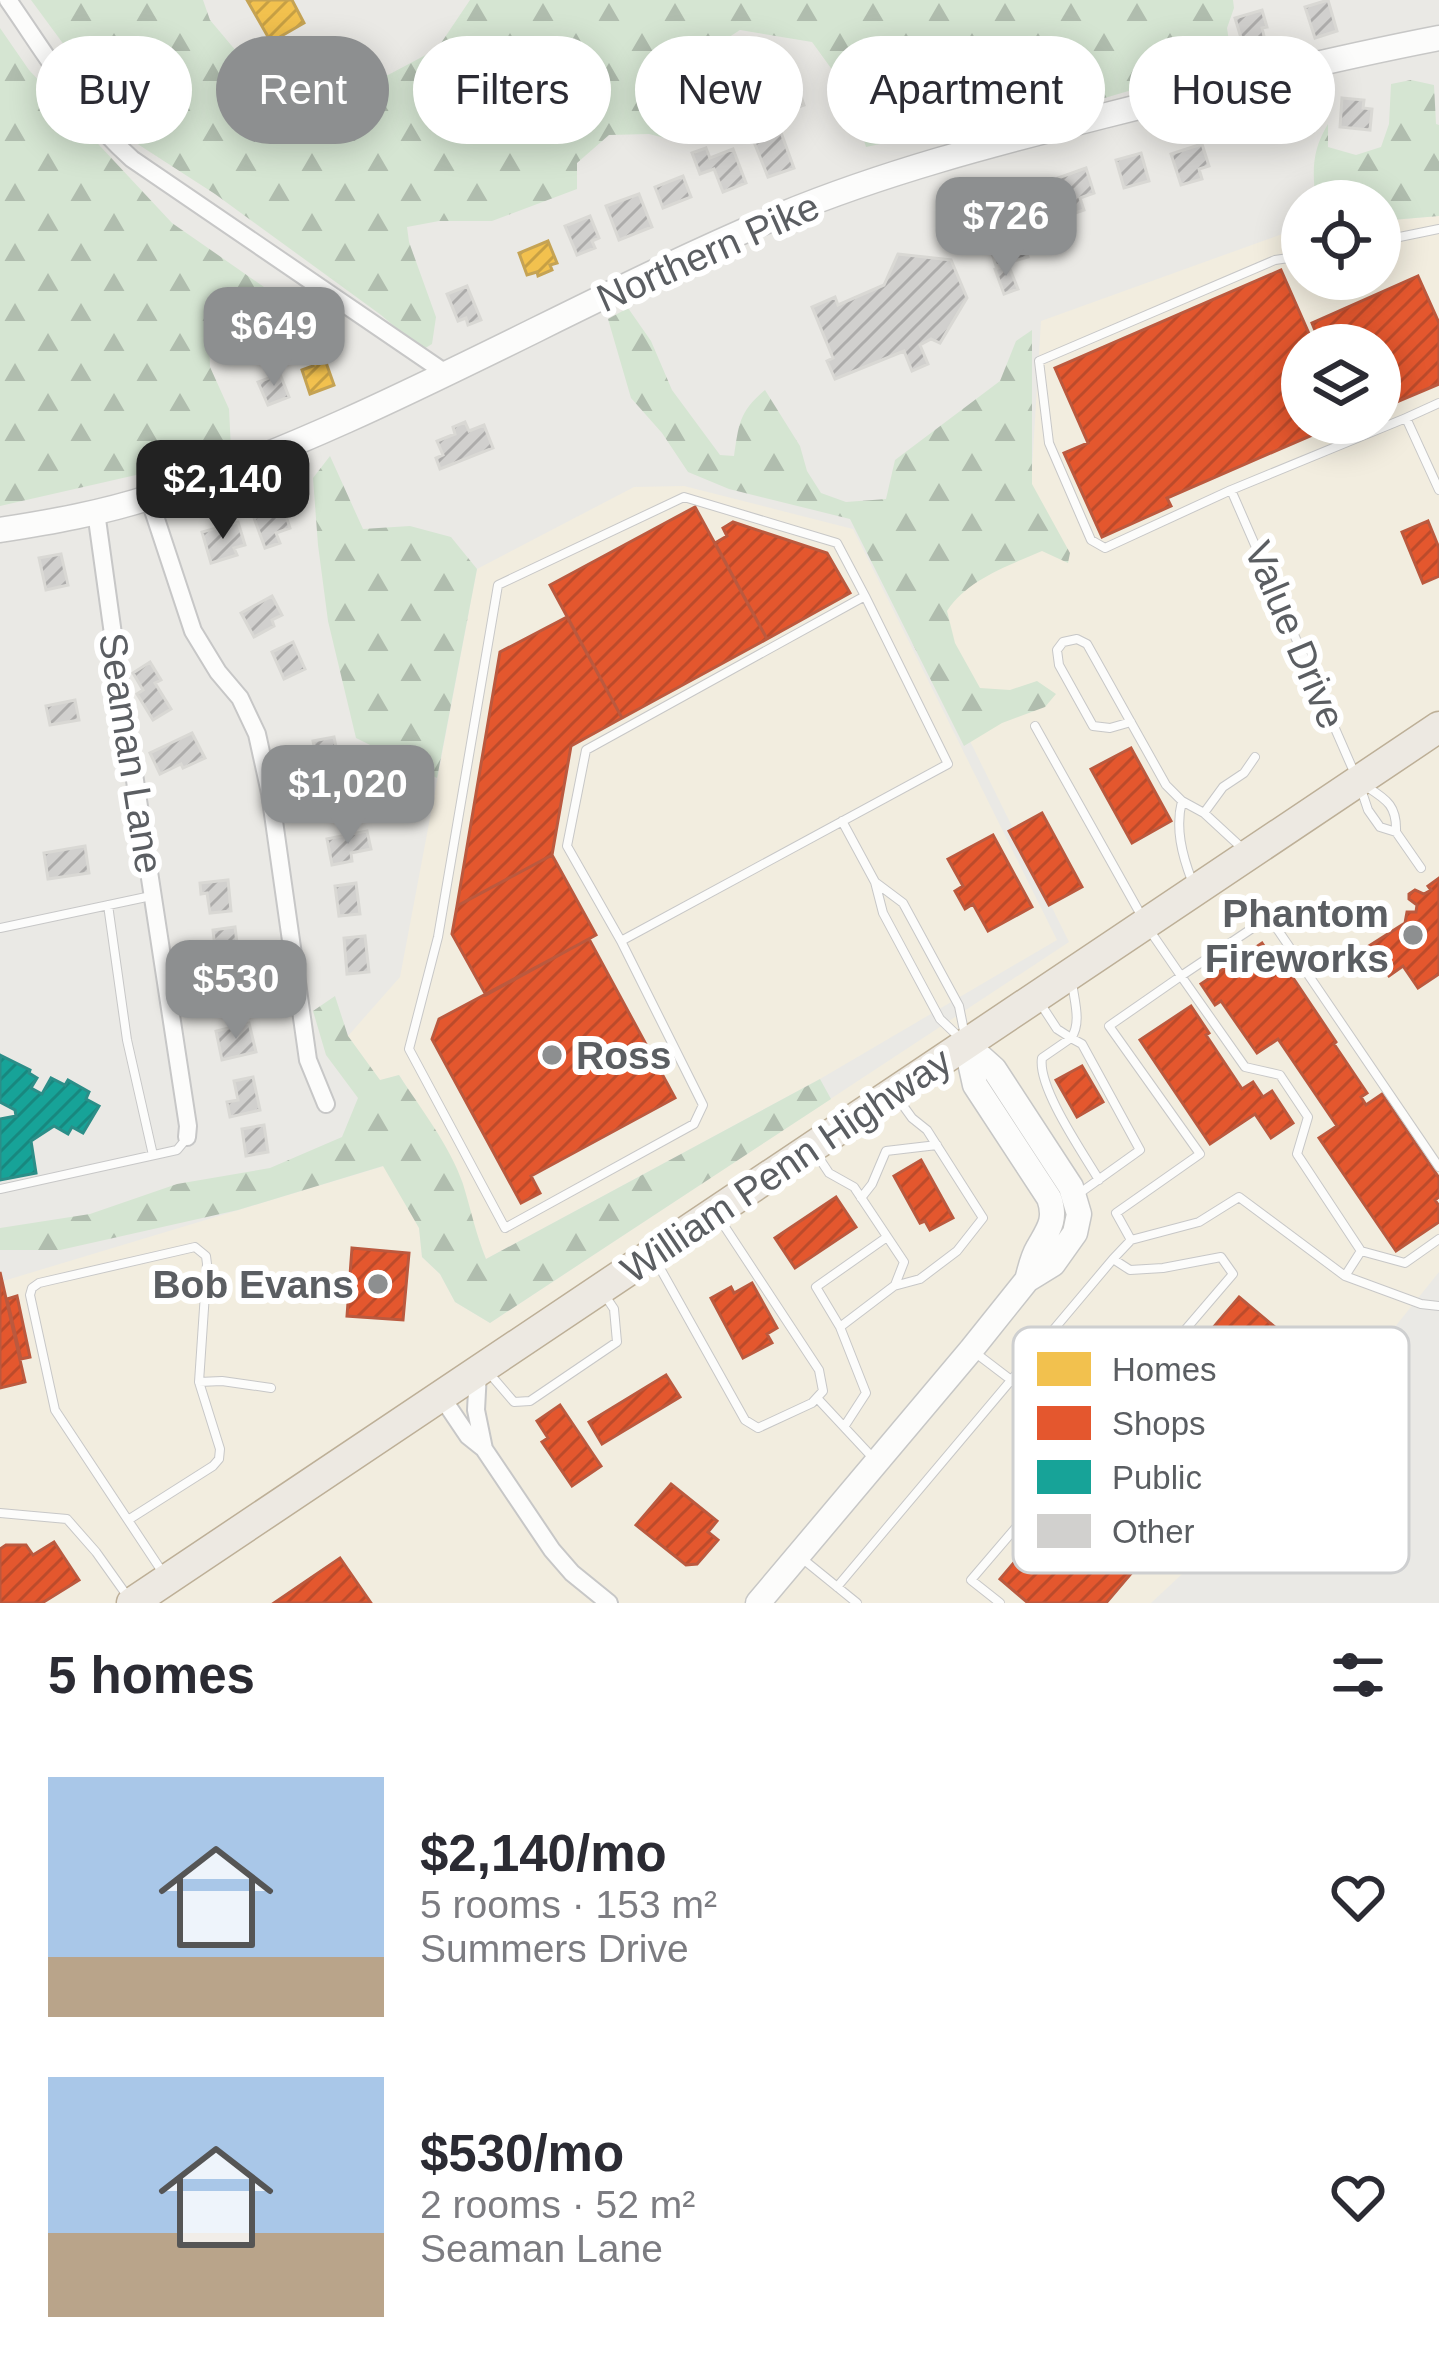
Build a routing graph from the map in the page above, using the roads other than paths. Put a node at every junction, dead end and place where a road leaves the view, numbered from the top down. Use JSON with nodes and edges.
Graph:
{"nodes":[{"id":1,"x":8,"y":0,"type":"edge"},
{"id":2,"x":1439,"y":38,"type":"edge"},
{"id":3,"x":1439,"y":229,"type":"edge"},
{"id":4,"x":1401,"y":237,"type":"edge"},
{"id":5,"x":1281,"y":259,"type":"edge"},
{"id":6,"x":447,"y":374,"type":"junction"},
{"id":7,"x":1439,"y":403,"type":"edge"},
{"id":8,"x":1406,"y":418,"type":"junction"},
{"id":9,"x":1232,"y":490,"type":"junction"},
{"id":10,"x":1439,"y":490,"type":"edge"},
{"id":11,"x":149,"y":498,"type":"junction"},
{"id":12,"x":96,"y":512,"type":"junction"},
{"id":13,"x":0,"y":530,"type":"edge"},
{"id":14,"x":865,"y":596,"type":"junction"},
{"id":15,"x":1131,"y":722,"type":"junction"},
{"id":16,"x":1035,"y":726,"type":"dead end"},
{"id":17,"x":1439,"y":727,"type":"edge"},
{"id":18,"x":1255,"y":757,"type":"dead end"},
{"id":19,"x":1358,"y":781,"type":"junction"},
{"id":20,"x":1182,"y":800,"type":"junction"},
{"id":21,"x":1204,"y":813,"type":"junction"},
{"id":22,"x":842,"y":821,"type":"junction"},
{"id":23,"x":1396,"y":832,"type":"junction"},
{"id":24,"x":1248,"y":854,"type":"junction"},
{"id":25,"x":1421,"y":868,"type":"dead end"},
{"id":26,"x":875,"y":882,"type":"junction"},
{"id":27,"x":1196,"y":890,"type":"junction"},
{"id":28,"x":153,"y":896,"type":"junction"},
{"id":29,"x":108,"y":905,"type":"junction"},
{"id":30,"x":1145,"y":923,"type":"junction"},
{"id":31,"x":0,"y":928,"type":"edge"},
{"id":32,"x":621,"y":941,"type":"junction"},
{"id":33,"x":1070,"y":974,"type":"junction"},
{"id":34,"x":1181,"y":976,"type":"junction"},
{"id":35,"x":1035,"y":997,"type":"junction"},
{"id":36,"x":1071,"y":1038,"type":"junction"},
{"id":37,"x":966,"y":1044,"type":"junction"},
{"id":38,"x":894,"y":1093,"type":"junction"},
{"id":39,"x":326,"y":1104,"type":"dead end"},
{"id":40,"x":188,"y":1137,"type":"joint"},
{"id":41,"x":937,"y":1145,"type":"junction"},
{"id":42,"x":812,"y":1148,"type":"junction"},
{"id":43,"x":153,"y":1155,"type":"junction"},
{"id":44,"x":1439,"y":1167,"type":"edge"},
{"id":45,"x":1100,"y":1180,"type":"junction"},
{"id":46,"x":0,"y":1189,"type":"edge"},
{"id":47,"x":1075,"y":1196,"type":"junction"},
{"id":48,"x":861,"y":1198,"type":"junction"},
{"id":49,"x":715,"y":1212,"type":"junction"},
{"id":50,"x":1054,"y":1216,"type":"junction"},
{"id":51,"x":887,"y":1237,"type":"junction"},
{"id":52,"x":1439,"y":1239,"type":"edge"},
{"id":53,"x":1131,"y":1240,"type":"junction"},
{"id":54,"x":1361,"y":1251,"type":"junction"},
{"id":55,"x":652,"y":1255,"type":"junction"},
{"id":56,"x":1113,"y":1259,"type":"junction"},
{"id":57,"x":1345,"y":1276,"type":"junction"},
{"id":58,"x":1027,"y":1280,"type":"junction"},
{"id":59,"x":894,"y":1286,"type":"junction"},
{"id":60,"x":601,"y":1289,"type":"junction"},
{"id":61,"x":1439,"y":1306,"type":"edge"},
{"id":62,"x":840,"y":1327,"type":"junction"},
{"id":63,"x":1055,"y":1327,"type":"edge"},
{"id":64,"x":1188,"y":1327,"type":"edge"},
{"id":65,"x":971,"y":1350,"type":"junction"},
{"id":66,"x":481,"y":1369,"type":"junction"},
{"id":67,"x":1013,"y":1377,"type":"edge"},
{"id":68,"x":1011,"y":1379,"type":"junction"},
{"id":69,"x":199,"y":1382,"type":"junction"},
{"id":70,"x":272,"y":1388,"type":"dead end"},
{"id":71,"x":820,"y":1395,"type":"junction"},
{"id":72,"x":441,"y":1396,"type":"junction"},
{"id":73,"x":844,"y":1426,"type":"junction"},
{"id":74,"x":484,"y":1449,"type":"junction"},
{"id":75,"x":877,"y":1462,"type":"junction"},
{"id":76,"x":3,"y":1513,"type":"edge"},
{"id":77,"x":128,"y":1520,"type":"junction"},
{"id":78,"x":1013,"y":1531,"type":"edge"},
{"id":79,"x":798,"y":1556,"type":"junction"},
{"id":80,"x":167,"y":1579,"type":"junction"},
{"id":81,"x":837,"y":1587,"type":"junction"},
{"id":82,"x":132,"y":1603,"type":"edge"},
{"id":83,"x":608,"y":1603,"type":"edge"},
{"id":84,"x":758,"y":1603,"type":"edge"},
{"id":85,"x":857,"y":1603,"type":"edge"},
{"id":86,"x":1000,"y":1603,"type":"edge"}],
"edges":[{"from":1,"to":6,"type":"street"},
{"from":2,"to":6,"type":"street","name":"Northern Pike"},
{"from":3,"to":4,"type":"lane"},
{"from":5,"to":9,"type":"lane"},
{"from":6,"to":11,"type":"street","name":"Northern Pike"},
{"from":7,"to":8,"type":"lane"},
{"from":8,"to":9,"type":"lane"},
{"from":8,"to":10,"type":"lane"},
{"from":9,"to":19,"type":"lane","name":"Value Drive"},
{"from":11,"to":12,"type":"street","name":"Northern Pike"},
{"from":11,"to":39,"type":"street"},
{"from":12,"to":13,"type":"street","name":"Northern Pike"},
{"from":12,"to":28,"type":"street","name":"Seaman Lane"},
{"from":14,"to":22,"type":"lane"},
{"from":14,"to":32,"type":"lane"},
{"from":14,"to":32,"type":"lane"},
{"from":15,"to":15,"type":"lane"},
{"from":15,"to":20,"type":"lane"},
{"from":16,"to":30,"type":"lane"},
{"from":17,"to":19,"type":"highway","name":"William Penn Highway"},
{"from":18,"to":21,"type":"lane"},
{"from":19,"to":23,"type":"lane"},
{"from":19,"to":23,"type":"lane"},
{"from":19,"to":24,"type":"highway","name":"William Penn Highway"},
{"from":20,"to":21,"type":"lane"},
{"from":20,"to":27,"type":"lane"},
{"from":21,"to":24,"type":"lane"},
{"from":22,"to":26,"type":"lane"},
{"from":22,"to":32,"type":"lane"},
{"from":23,"to":25,"type":"lane"},
{"from":24,"to":27,"type":"highway","name":"William Penn Highway"},
{"from":26,"to":37,"type":"lane"},
{"from":26,"to":37,"type":"lane"},
{"from":27,"to":30,"type":"highway","name":"William Penn Highway"},
{"from":28,"to":29,"type":"lane"},
{"from":28,"to":40,"type":"street","name":"Seaman Lane"},
{"from":29,"to":31,"type":"lane"},
{"from":29,"to":43,"type":"lane"},
{"from":30,"to":33,"type":"highway","name":"William Penn Highway"},
{"from":30,"to":34,"type":"lane"},
{"from":33,"to":35,"type":"highway","name":"William Penn Highway"},
{"from":33,"to":36,"type":"lane"},
{"from":34,"to":44,"type":"lane"},
{"from":34,"to":53,"type":"lane"},
{"from":34,"to":54,"type":"lane"},
{"from":35,"to":36,"type":"lane"},
{"from":35,"to":37,"type":"highway","name":"William Penn Highway"},
{"from":36,"to":45,"type":"lane"},
{"from":36,"to":45,"type":"lane"},
{"from":37,"to":38,"type":"highway","name":"William Penn Highway"},
{"from":37,"to":47,"type":"street"},
{"from":37,"to":50,"type":"street"},
{"from":38,"to":41,"type":"lane"},
{"from":38,"to":42,"type":"highway","name":"William Penn Highway"},
{"from":40,"to":43,"type":"lane"},
{"from":41,"to":48,"type":"lane"},
{"from":41,"to":59,"type":"lane"},
{"from":42,"to":48,"type":"lane"},
{"from":42,"to":49,"type":"highway","name":"William Penn Highway"},
{"from":43,"to":46,"type":"lane"},
{"from":45,"to":47,"type":"lane"},
{"from":47,"to":50,"type":"lane"},
{"from":47,"to":58,"type":"street"},
{"from":48,"to":51,"type":"lane"},
{"from":49,"to":55,"type":"highway","name":"William Penn Highway"},
{"from":49,"to":71,"type":"lane"},
{"from":50,"to":58,"type":"street"},
{"from":51,"to":59,"type":"lane"},
{"from":51,"to":62,"type":"lane"},
{"from":52,"to":54,"type":"lane"},
{"from":53,"to":56,"type":"lane"},
{"from":53,"to":57,"type":"lane"},
{"from":54,"to":57,"type":"lane"},
{"from":55,"to":60,"type":"highway","name":"William Penn Highway"},
{"from":55,"to":71,"type":"lane"},
{"from":56,"to":63,"type":"lane"},
{"from":56,"to":64,"type":"lane"},
{"from":57,"to":61,"type":"lane"},
{"from":58,"to":65,"type":"street"},
{"from":59,"to":62,"type":"lane"},
{"from":60,"to":66,"type":"highway","name":"William Penn Highway"},
{"from":60,"to":66,"type":"lane"},
{"from":62,"to":73,"type":"lane"},
{"from":65,"to":68,"type":"lane"},
{"from":65,"to":75,"type":"street"},
{"from":66,"to":72,"type":"highway","name":"William Penn Highway"},
{"from":66,"to":74,"type":"street"},
{"from":67,"to":68,"type":"lane"},
{"from":68,"to":81,"type":"lane"},
{"from":69,"to":70,"type":"lane"},
{"from":69,"to":77,"type":"lane"},
{"from":69,"to":77,"type":"lane"},
{"from":71,"to":73,"type":"lane"},
{"from":72,"to":74,"type":"street"},
{"from":72,"to":80,"type":"highway","name":"William Penn Highway"},
{"from":73,"to":75,"type":"lane"},
{"from":74,"to":83,"type":"street"},
{"from":75,"to":79,"type":"street"},
{"from":76,"to":82,"type":"lane"},
{"from":77,"to":80,"type":"lane"},
{"from":78,"to":86,"type":"lane"},
{"from":79,"to":81,"type":"lane"},
{"from":79,"to":84,"type":"street"},
{"from":80,"to":82,"type":"highway","name":"William Penn Highway"},
{"from":81,"to":85,"type":"lane"}]}
